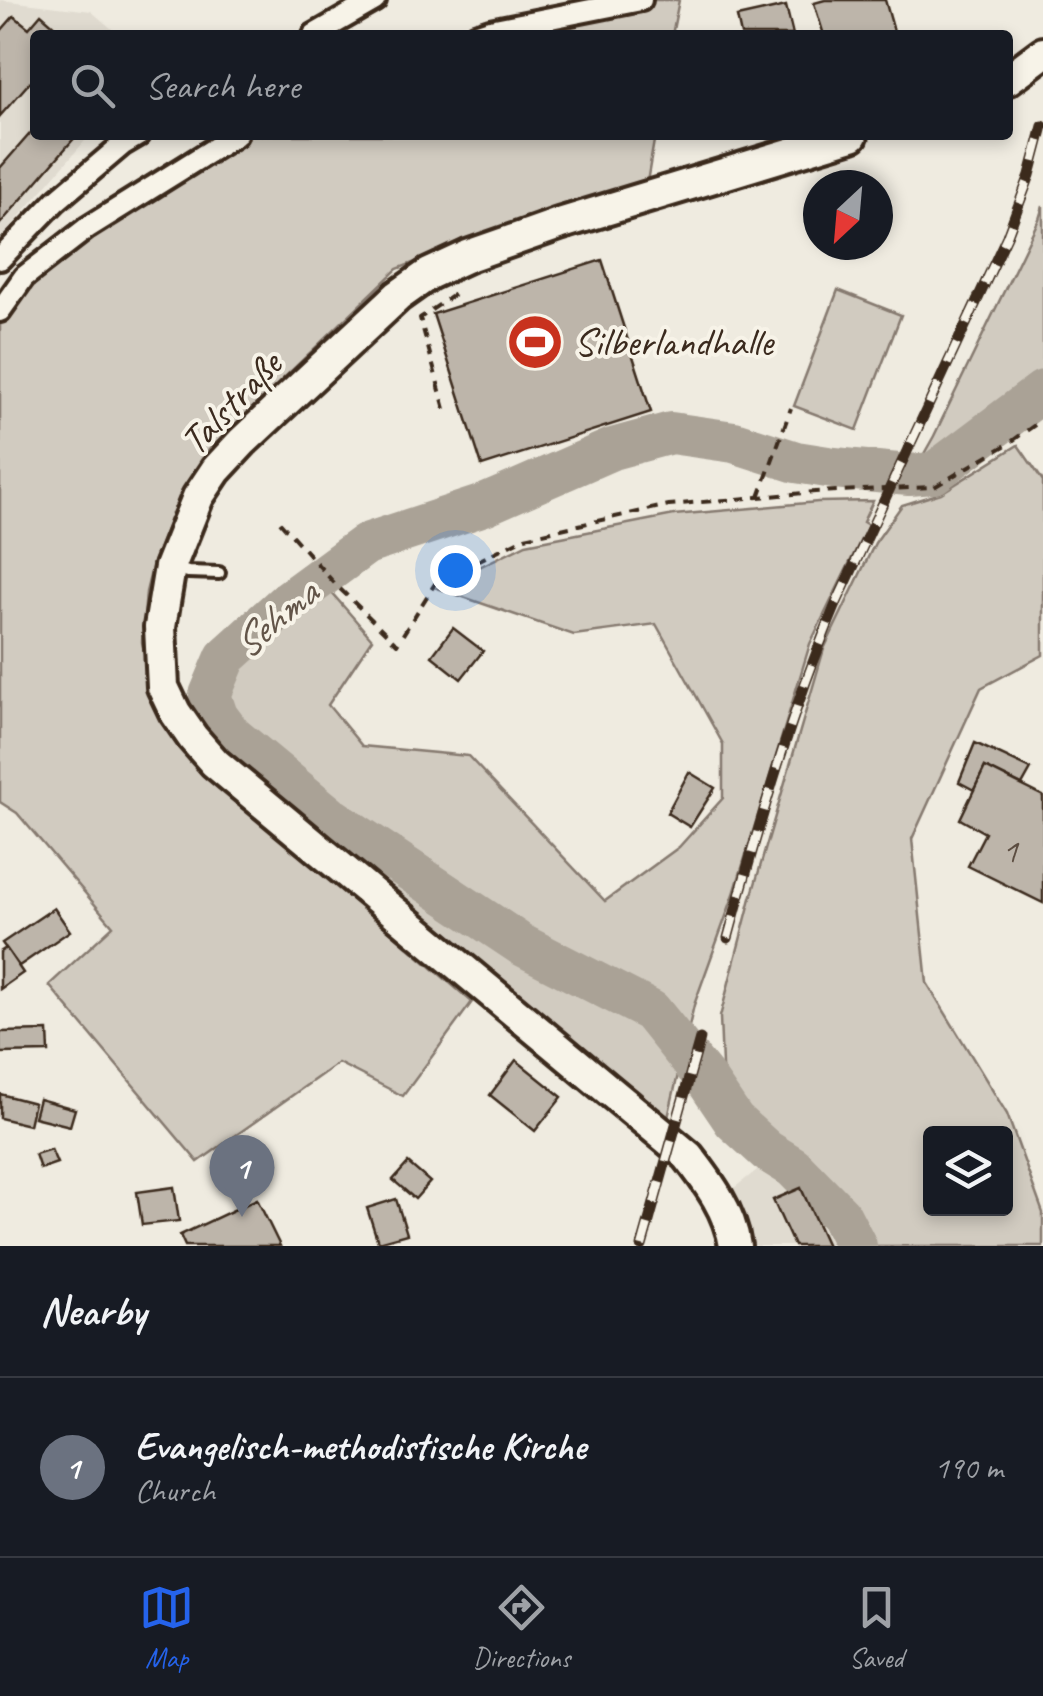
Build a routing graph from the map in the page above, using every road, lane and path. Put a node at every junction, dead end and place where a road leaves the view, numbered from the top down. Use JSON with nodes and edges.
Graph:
{"nodes":[{"id":1,"x":375,"y":0,"type":"edge"},
{"id":2,"x":641,"y":0,"type":"edge"},
{"id":3,"x":323,"y":30,"type":"edge"},
{"id":4,"x":490,"y":30,"type":"edge"},
{"id":5,"x":1043,"y":53,"type":"edge"},
{"id":6,"x":1013,"y":76,"type":"edge"},
{"id":7,"x":130,"y":140,"type":"edge"},
{"id":8,"x":228,"y":140,"type":"edge"},
{"id":9,"x":836,"y":140,"type":"edge"},
{"id":10,"x":0,"y":259,"type":"edge"},
{"id":11,"x":460,"y":290,"type":"dead end"},
{"id":12,"x":0,"y":311,"type":"edge"},
{"id":13,"x":791,"y":408,"type":"dead end"},
{"id":14,"x":446,"y":409,"type":"dead end"},
{"id":15,"x":1043,"y":419,"type":"edge"},
{"id":16,"x":759,"y":497,"type":"junction"},
{"id":17,"x":280,"y":522,"type":"dead end"},
{"id":18,"x":170,"y":567,"type":"junction"},
{"id":19,"x":219,"y":573,"type":"dead end"},
{"id":20,"x":734,"y":1246,"type":"edge"}],
"edges":[{"from":1,"to":3,"type":"street"},
{"from":2,"to":4,"type":"street"},
{"from":5,"to":6,"type":"main road"},
{"from":7,"to":10,"type":"street"},
{"from":8,"to":12,"type":"street"},
{"from":9,"to":18,"type":"main road","name":"Talstraße"},
{"from":11,"to":14,"type":"path"},
{"from":13,"to":16,"type":"path"},
{"from":15,"to":16,"type":"path"},
{"from":16,"to":17,"type":"path"},
{"from":18,"to":19,"type":"lane"},
{"from":18,"to":20,"type":"main road","name":"Talstraße"}]}
